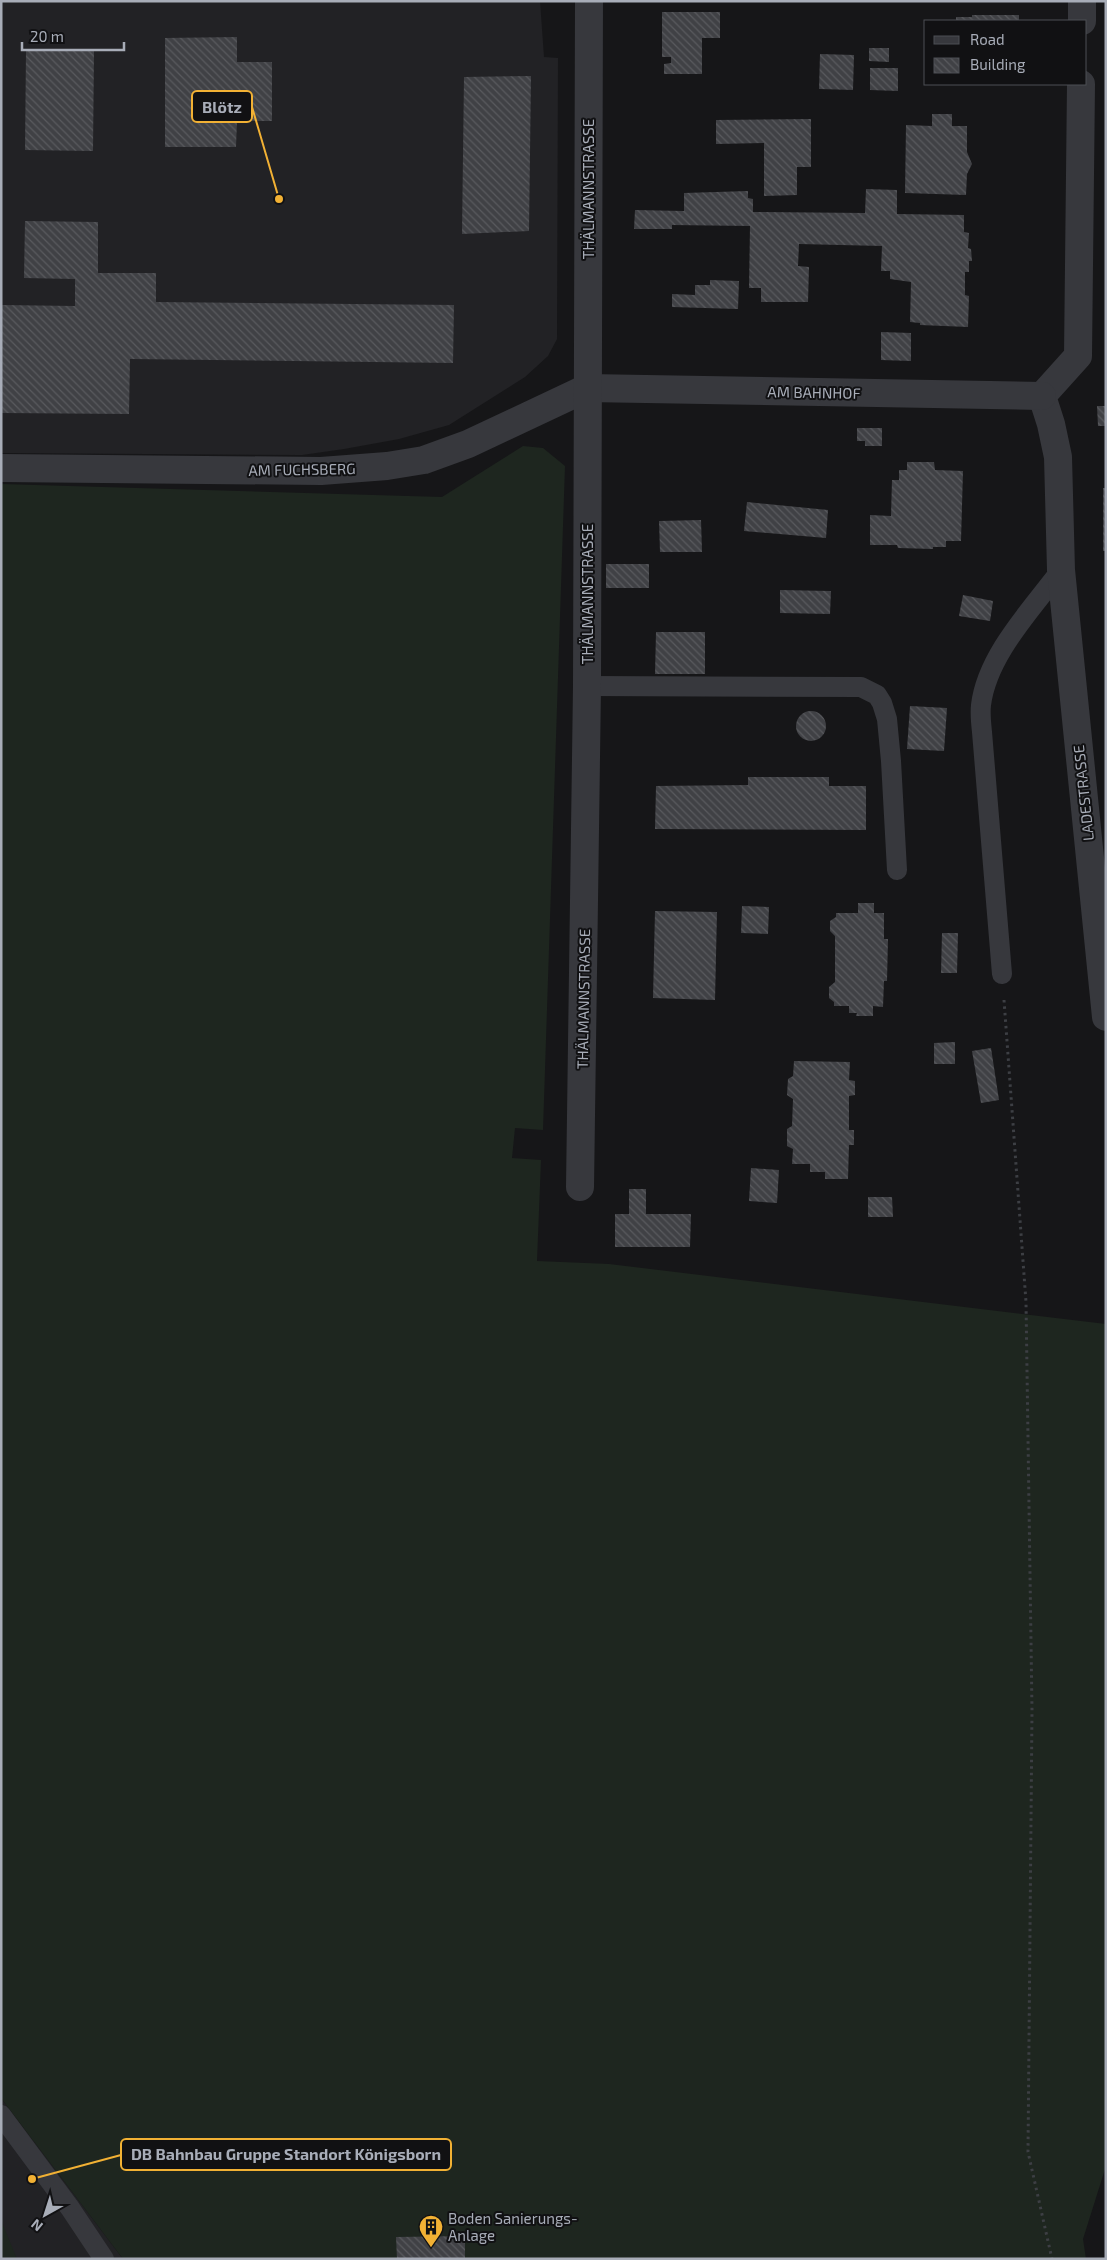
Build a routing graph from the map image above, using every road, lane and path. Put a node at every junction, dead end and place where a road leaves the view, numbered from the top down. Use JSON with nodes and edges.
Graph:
{"nodes":[{"id":1,"x":589,"y":1,"type":"edge"},
{"id":2,"x":1082,"y":1,"type":"edge"},
{"id":3,"x":1082,"y":20,"type":"edge"},
{"id":4,"x":1081,"y":85,"type":"edge"},
{"id":5,"x":587,"y":388,"type":"junction"},
{"id":6,"x":1042,"y":396,"type":"junction"},
{"id":7,"x":1,"y":468,"type":"edge"},
{"id":8,"x":1060,"y":570,"type":"junction"},
{"id":9,"x":587,"y":686,"type":"junction"},
{"id":10,"x":896,"y":870,"type":"dead end"},
{"id":11,"x":1002,"y":974,"type":"joint"},
{"id":12,"x":1106,"y":1017,"type":"edge"},
{"id":13,"x":580,"y":1187,"type":"dead end"},
{"id":14,"x":1,"y":2115,"type":"edge"},
{"id":15,"x":104,"y":2259,"type":"edge"},
{"id":16,"x":1052,"y":2259,"type":"edge"}],
"edges":[{"from":1,"to":5,"type":"street","name":"THÄLMANNSTRASSE"},
{"from":2,"to":3,"type":"street"},
{"from":4,"to":6,"type":"street"},
{"from":5,"to":6,"type":"street","name":"AM BAHNHOF"},
{"from":5,"to":7,"type":"street","name":"AM FUCHSBERG"},
{"from":5,"to":9,"type":"street","name":"THÄLMANNSTRASSE"},
{"from":6,"to":8,"type":"street"},
{"from":8,"to":11,"type":"lane"},
{"from":8,"to":12,"type":"street","name":"LADESTRASSE"},
{"from":9,"to":10,"type":"lane"},
{"from":9,"to":13,"type":"street","name":"THÄLMANNSTRASSE"},
{"from":11,"to":16,"type":"path"},
{"from":14,"to":15,"type":"lane"}]}
